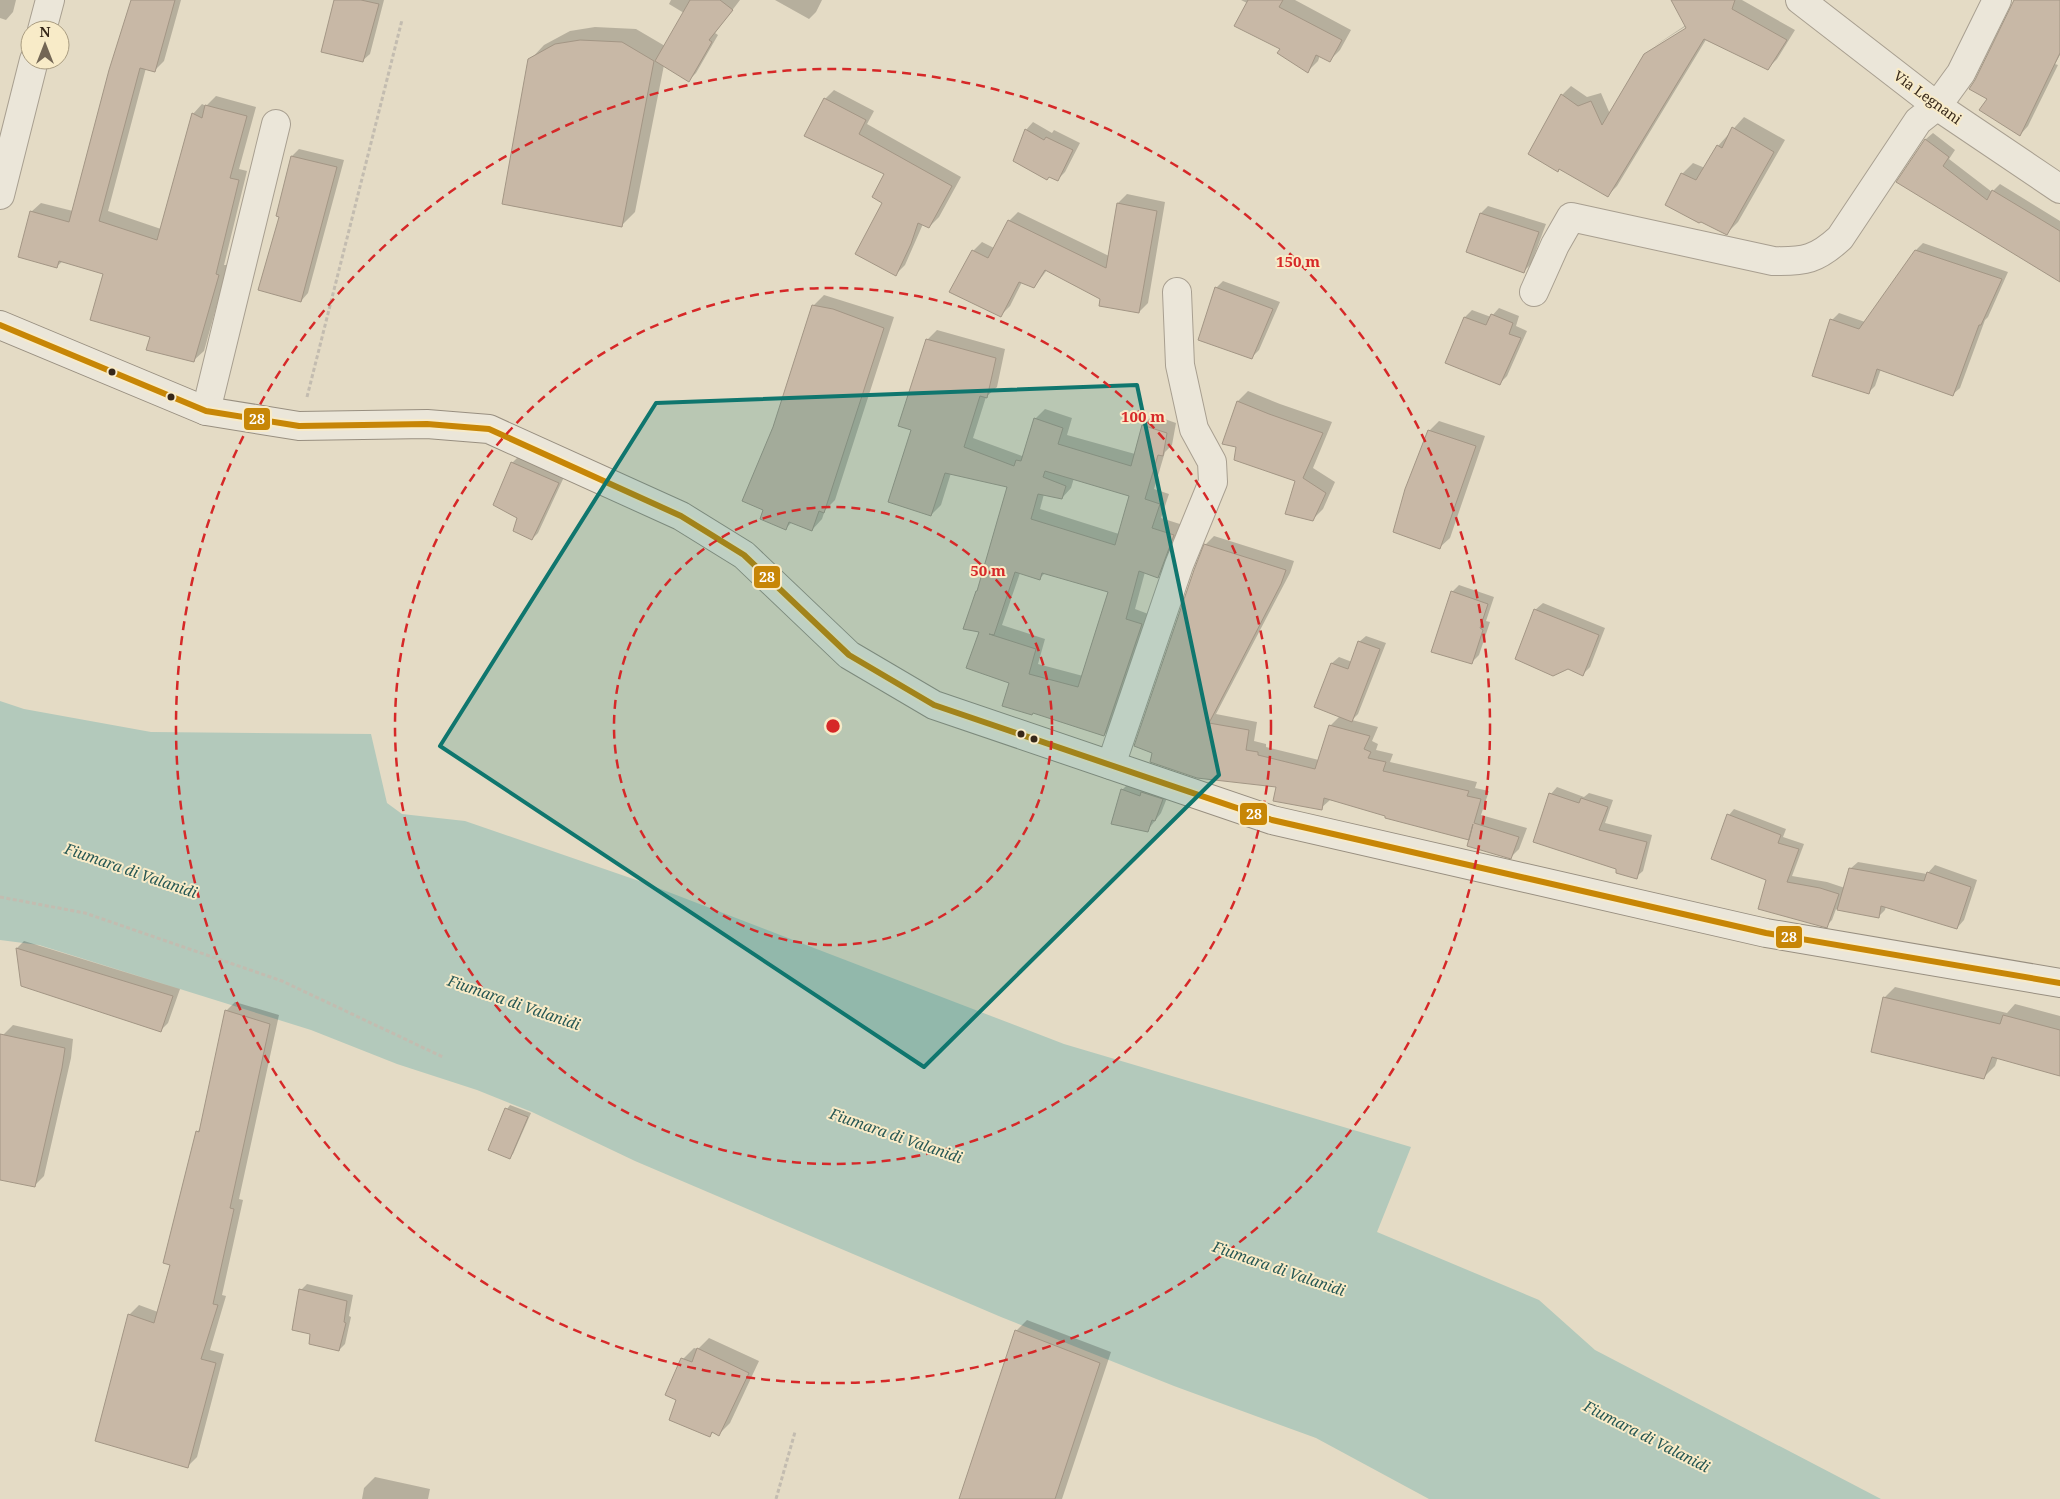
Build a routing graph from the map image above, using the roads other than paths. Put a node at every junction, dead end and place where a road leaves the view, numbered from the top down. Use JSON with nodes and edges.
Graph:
{"nodes":[{"id":1,"x":50,"y":0,"type":"edge"},
{"id":2,"x":1800,"y":0,"type":"edge"},
{"id":3,"x":1997,"y":0,"type":"edge"},
{"id":4,"x":45,"y":20,"type":"edge"},
{"id":5,"x":31,"y":70,"type":"edge"},
{"id":6,"x":1937,"y":106,"type":"junction"},
{"id":7,"x":276,"y":124,"type":"dead end"},
{"id":8,"x":2060,"y":189,"type":"edge"},
{"id":9,"x":0,"y":195,"type":"edge"},
{"id":10,"x":1177,"y":292,"type":"dead end"},
{"id":11,"x":1534,"y":292,"type":"dead end"},
{"id":12,"x":0,"y":325,"type":"edge"},
{"id":13,"x":206,"y":411,"type":"junction"},
{"id":14,"x":1111,"y":765,"type":"junction"},
{"id":15,"x":2060,"y":983,"type":"edge"}],
"edges":[{"from":1,"to":4,"type":"street"},
{"from":2,"to":6,"type":"street","name":"Via Legnani"},
{"from":3,"to":6,"type":"street"},
{"from":5,"to":9,"type":"street"},
{"from":6,"to":8,"type":"street","name":"Via Legnani"},
{"from":6,"to":11,"type":"street"},
{"from":7,"to":13,"type":"street"},
{"from":10,"to":14,"type":"street"},
{"from":12,"to":13,"type":"street"},
{"from":13,"to":14,"type":"street"},
{"from":14,"to":15,"type":"street"}]}
